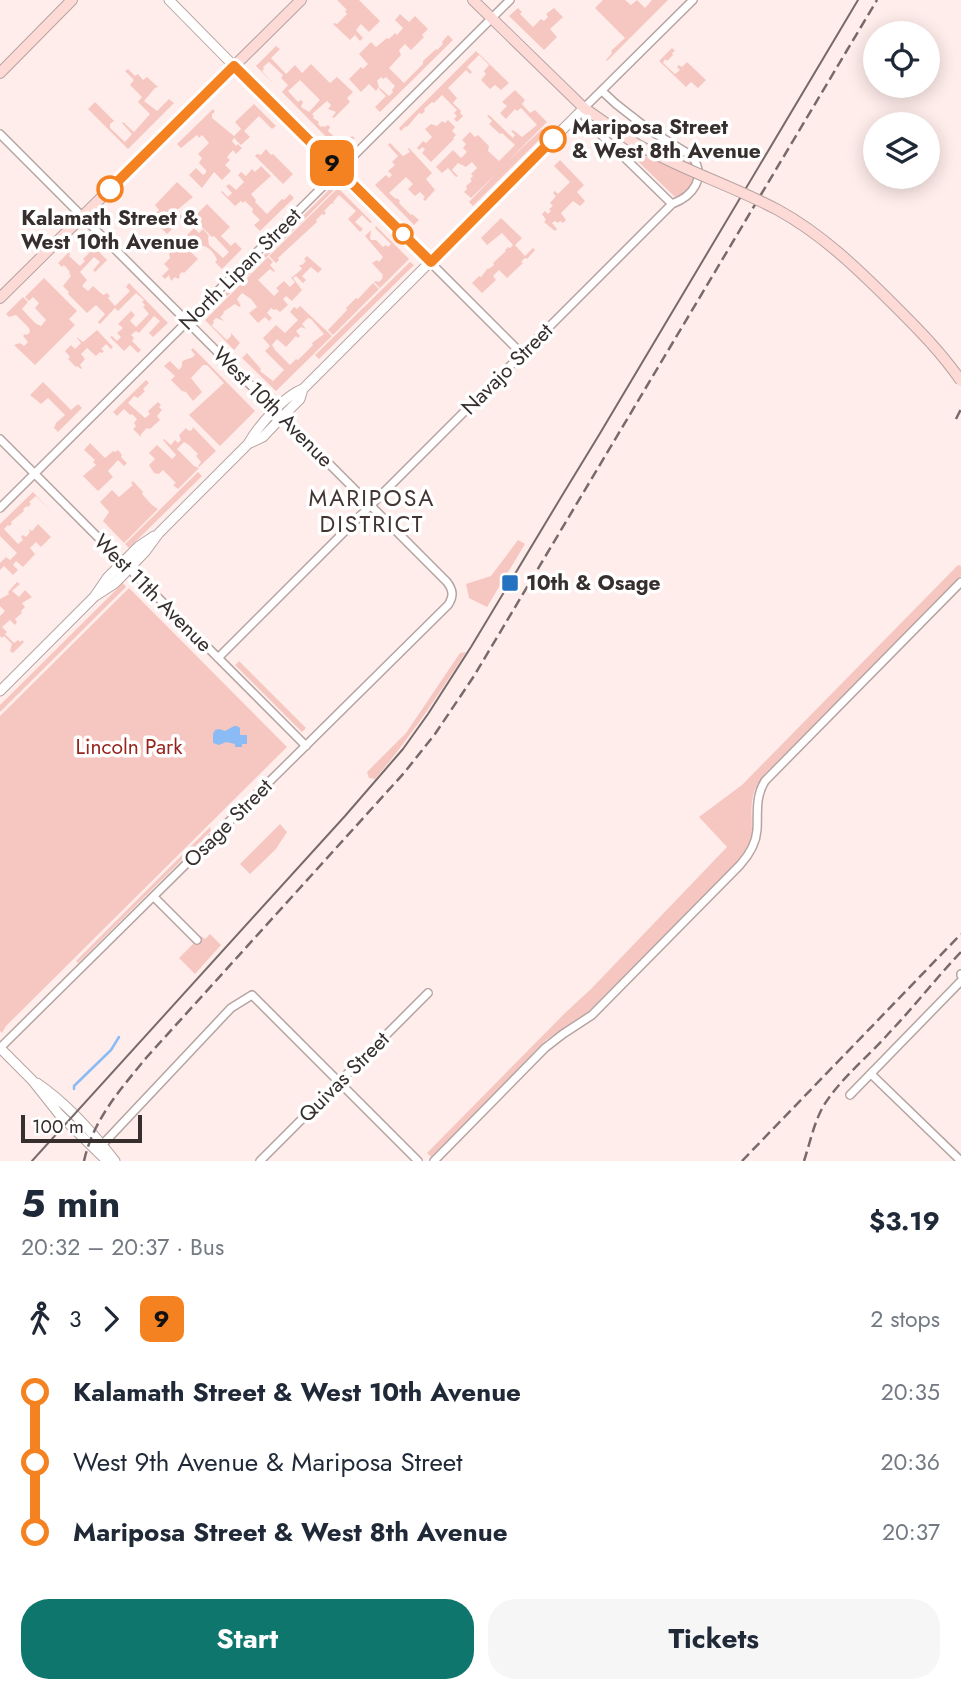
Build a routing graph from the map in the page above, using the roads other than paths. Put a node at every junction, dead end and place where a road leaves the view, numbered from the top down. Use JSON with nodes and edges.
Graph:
{"nodes":[{"id":1,"x":72,"y":0,"type":"edge"},
{"id":2,"x":169,"y":0,"type":"edge"},
{"id":3,"x":301,"y":0,"type":"edge"},
{"id":4,"x":473,"y":0,"type":"edge"},
{"id":5,"x":510,"y":0,"type":"edge"},
{"id":6,"x":693,"y":0,"type":"edge"},
{"id":7,"x":491,"y":18,"type":"junction"},
{"id":8,"x":234,"y":66,"type":"junction"},
{"id":9,"x":0,"y":74,"type":"edge"},
{"id":10,"x":602,"y":91,"type":"junction"},
{"id":11,"x":584,"y":108,"type":"junction"},
{"id":12,"x":0,"y":134,"type":"edge"},
{"id":13,"x":339,"y":170,"type":"junction"},
{"id":14,"x":672,"y":204,"type":"junction"},
{"id":15,"x":82,"y":216,"type":"junction"},
{"id":16,"x":431,"y":262,"type":"junction"},
{"id":17,"x":0,"y":298,"type":"edge"},
{"id":18,"x":187,"y":321,"type":"junction"},
{"id":19,"x":522,"y":354,"type":"junction"},
{"id":20,"x":961,"y":381,"type":"edge"},
{"id":21,"x":279,"y":414,"type":"junction"},
{"id":22,"x":0,"y":439,"type":"edge"},
{"id":23,"x":34,"y":474,"type":"junction"},
{"id":24,"x":371,"y":506,"type":"junction"},
{"id":25,"x":0,"y":508,"type":"edge"},
{"id":26,"x":126,"y":566,"type":"junction"},
{"id":27,"x":961,"y":582,"type":"edge"},
{"id":28,"x":453,"y":594,"type":"joint"},
{"id":29,"x":218,"y":658,"type":"junction"},
{"id":30,"x":0,"y":691,"type":"edge"},
{"id":31,"x":306,"y":746,"type":"junction"},
{"id":32,"x":154,"y":897,"type":"junction"},
{"id":33,"x":197,"y":940,"type":"dead end"},
{"id":34,"x":961,"y":981,"type":"edge"},
{"id":35,"x":428,"y":993,"type":"dead end"},
{"id":36,"x":0,"y":1048,"type":"edge"},
{"id":37,"x":871,"y":1074,"type":"junction"},
{"id":38,"x":32,"y":1080,"type":"junction"},
{"id":39,"x":339,"y":1082,"type":"junction"},
{"id":40,"x":850,"y":1095,"type":"dead end"},
{"id":41,"x":102,"y":1145,"type":"junction"},
{"id":42,"x":107,"y":1161,"type":"edge"},
{"id":43,"x":115,"y":1161,"type":"edge"},
{"id":44,"x":260,"y":1161,"type":"edge"},
{"id":45,"x":418,"y":1161,"type":"edge"},
{"id":46,"x":434,"y":1161,"type":"edge"},
{"id":47,"x":961,"y":1161,"type":"edge"}],
"edges":[{"from":1,"to":9,"type":"main road"},
{"from":2,"to":8,"type":"street"},
{"from":3,"to":8,"type":"main road"},
{"from":4,"to":7,"type":"main road"},
{"from":5,"to":7,"type":"street","name":"North Lipan Street"},
{"from":6,"to":10,"type":"street"},
{"from":7,"to":11,"type":"main road"},
{"from":7,"to":13,"type":"street","name":"North Lipan Street"},
{"from":8,"to":13,"type":"street"},
{"from":8,"to":15,"type":"main road"},
{"from":10,"to":11,"type":"street"},
{"from":10,"to":14,"type":"street","name":"Navajo Street"},
{"from":11,"to":14,"type":"street"},
{"from":11,"to":16,"type":"street"},
{"from":11,"to":20,"type":"main road","bridge":true},
{"from":12,"to":15,"type":"street","name":"West 10th Avenue"},
{"from":13,"to":16,"type":"street"},
{"from":13,"to":18,"type":"street","name":"North Lipan Street"},
{"from":14,"to":19,"type":"street","name":"Navajo Street"},
{"from":15,"to":17,"type":"main road"},
{"from":15,"to":18,"type":"street","name":"West 10th Avenue"},
{"from":16,"to":19,"type":"street"},
{"from":16,"to":21,"type":"street"},
{"from":18,"to":21,"type":"street","name":"West 10th Avenue"},
{"from":18,"to":23,"type":"street","name":"North Lipan Street"},
{"from":19,"to":24,"type":"street","name":"Navajo Street"},
{"from":21,"to":24,"type":"street","name":"West 10th Avenue"},
{"from":21,"to":26,"type":"street"},
{"from":22,"to":23,"type":"street","name":"West 11th Avenue"},
{"from":23,"to":25,"type":"street","name":"North Lipan Street"},
{"from":23,"to":26,"type":"street","name":"West 11th Avenue"},
{"from":24,"to":28,"type":"street","name":"West 10th Avenue"},
{"from":24,"to":29,"type":"street","name":"Navajo Street"},
{"from":26,"to":29,"type":"street","name":"West 11th Avenue"},
{"from":26,"to":30,"type":"street"},
{"from":27,"to":46,"type":"street"},
{"from":28,"to":31,"type":"street","name":"Osage Street"},
{"from":29,"to":31,"type":"street","name":"West 11th Avenue"},
{"from":31,"to":32,"type":"street","name":"Osage Street"},
{"from":32,"to":33,"type":"street"},
{"from":32,"to":36,"type":"street","name":"Osage Street"},
{"from":34,"to":37,"type":"street"},
{"from":35,"to":39,"type":"street","name":"Quivas Street"},
{"from":36,"to":38,"type":"street"},
{"from":37,"to":40,"type":"street"},
{"from":37,"to":47,"type":"street"},
{"from":38,"to":41,"type":"street"},
{"from":38,"to":42,"type":"street"},
{"from":39,"to":41,"type":"street"},
{"from":39,"to":44,"type":"street","name":"Quivas Street"},
{"from":39,"to":45,"type":"street"},
{"from":41,"to":43,"type":"street"}]}
